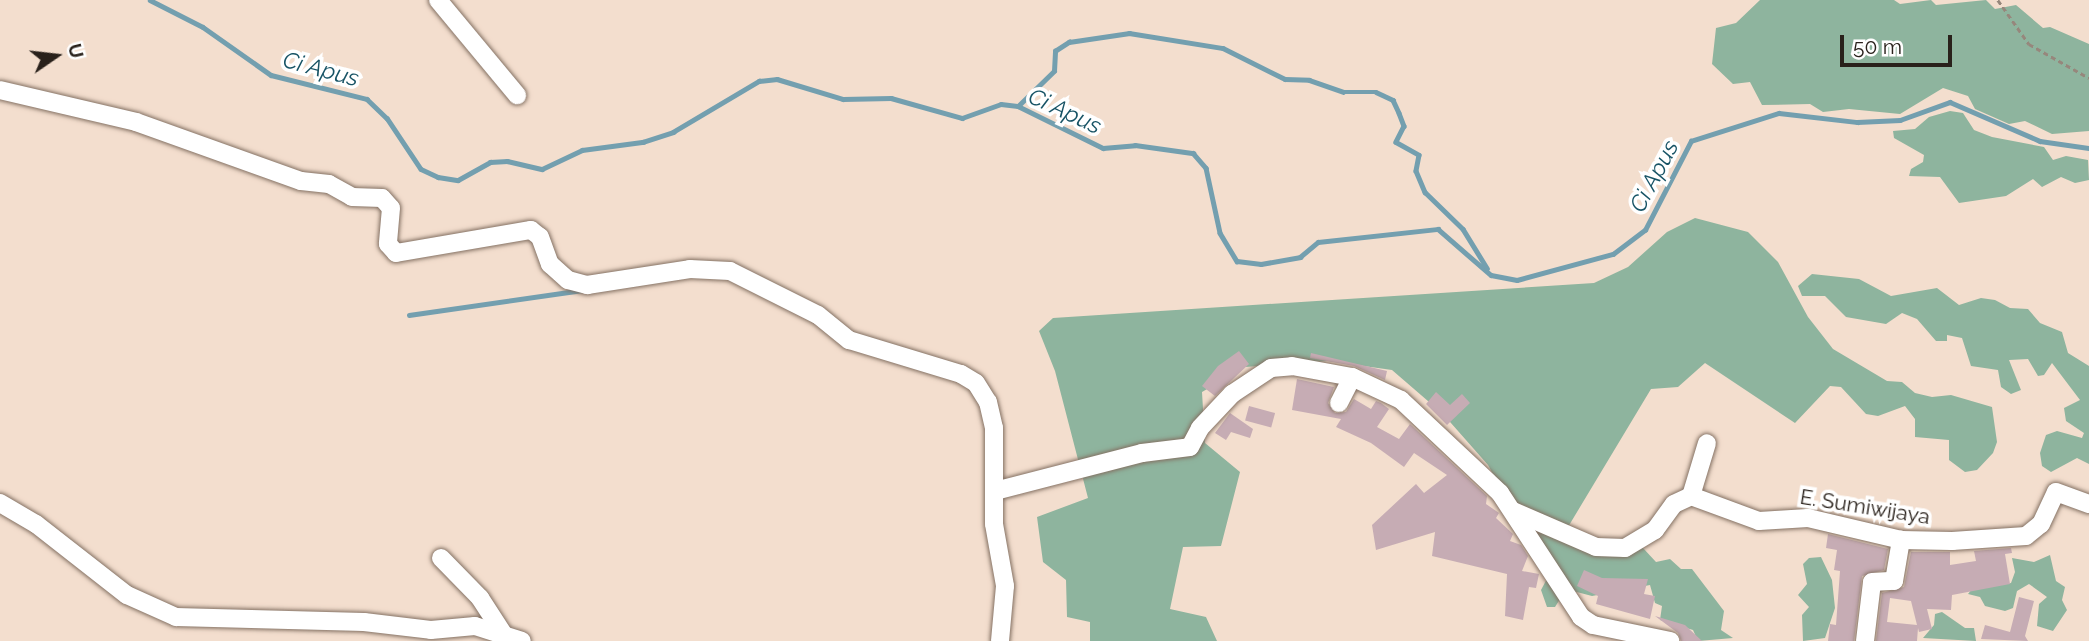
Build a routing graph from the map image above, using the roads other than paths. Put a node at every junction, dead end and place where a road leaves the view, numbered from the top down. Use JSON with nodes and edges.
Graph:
{"nodes":[{"id":1,"x":438,"y":0,"type":"edge"},
{"id":2,"x":0,"y":90,"type":"edge"},
{"id":3,"x":517,"y":95,"type":"dead end"},
{"id":4,"x":1352,"y":377,"type":"junction"},
{"id":5,"x":1339,"y":403,"type":"dead end"},
{"id":6,"x":1707,"y":443,"type":"dead end"},
{"id":7,"x":995,"y":491,"type":"junction"},
{"id":8,"x":1691,"y":496,"type":"junction"},
{"id":9,"x":0,"y":503,"type":"edge"},
{"id":10,"x":2089,"y":504,"type":"edge"},
{"id":11,"x":1513,"y":511,"type":"junction"},
{"id":12,"x":1902,"y":540,"type":"junction"},
{"id":13,"x":441,"y":558,"type":"dead end"},
{"id":14,"x":504,"y":635,"type":"junction"},
{"id":15,"x":522,"y":641,"type":"edge"},
{"id":16,"x":1000,"y":641,"type":"edge"},
{"id":17,"x":1670,"y":641,"type":"edge"},
{"id":18,"x":1865,"y":641,"type":"edge"}],
"edges":[{"from":1,"to":3,"type":"street"},
{"from":2,"to":7,"type":"street"},
{"from":4,"to":5,"type":"street"},
{"from":4,"to":7,"type":"street"},
{"from":4,"to":11,"type":"street"},
{"from":6,"to":8,"type":"street"},
{"from":7,"to":16,"type":"street"},
{"from":8,"to":11,"type":"street"},
{"from":8,"to":12,"type":"street","name":"E. Sumiwijaya"},
{"from":9,"to":14,"type":"street"},
{"from":10,"to":12,"type":"street","name":"E. Sumiwijaya"},
{"from":11,"to":17,"type":"street"},
{"from":12,"to":18,"type":"street"},
{"from":13,"to":14,"type":"street"},
{"from":14,"to":15,"type":"street"}]}
